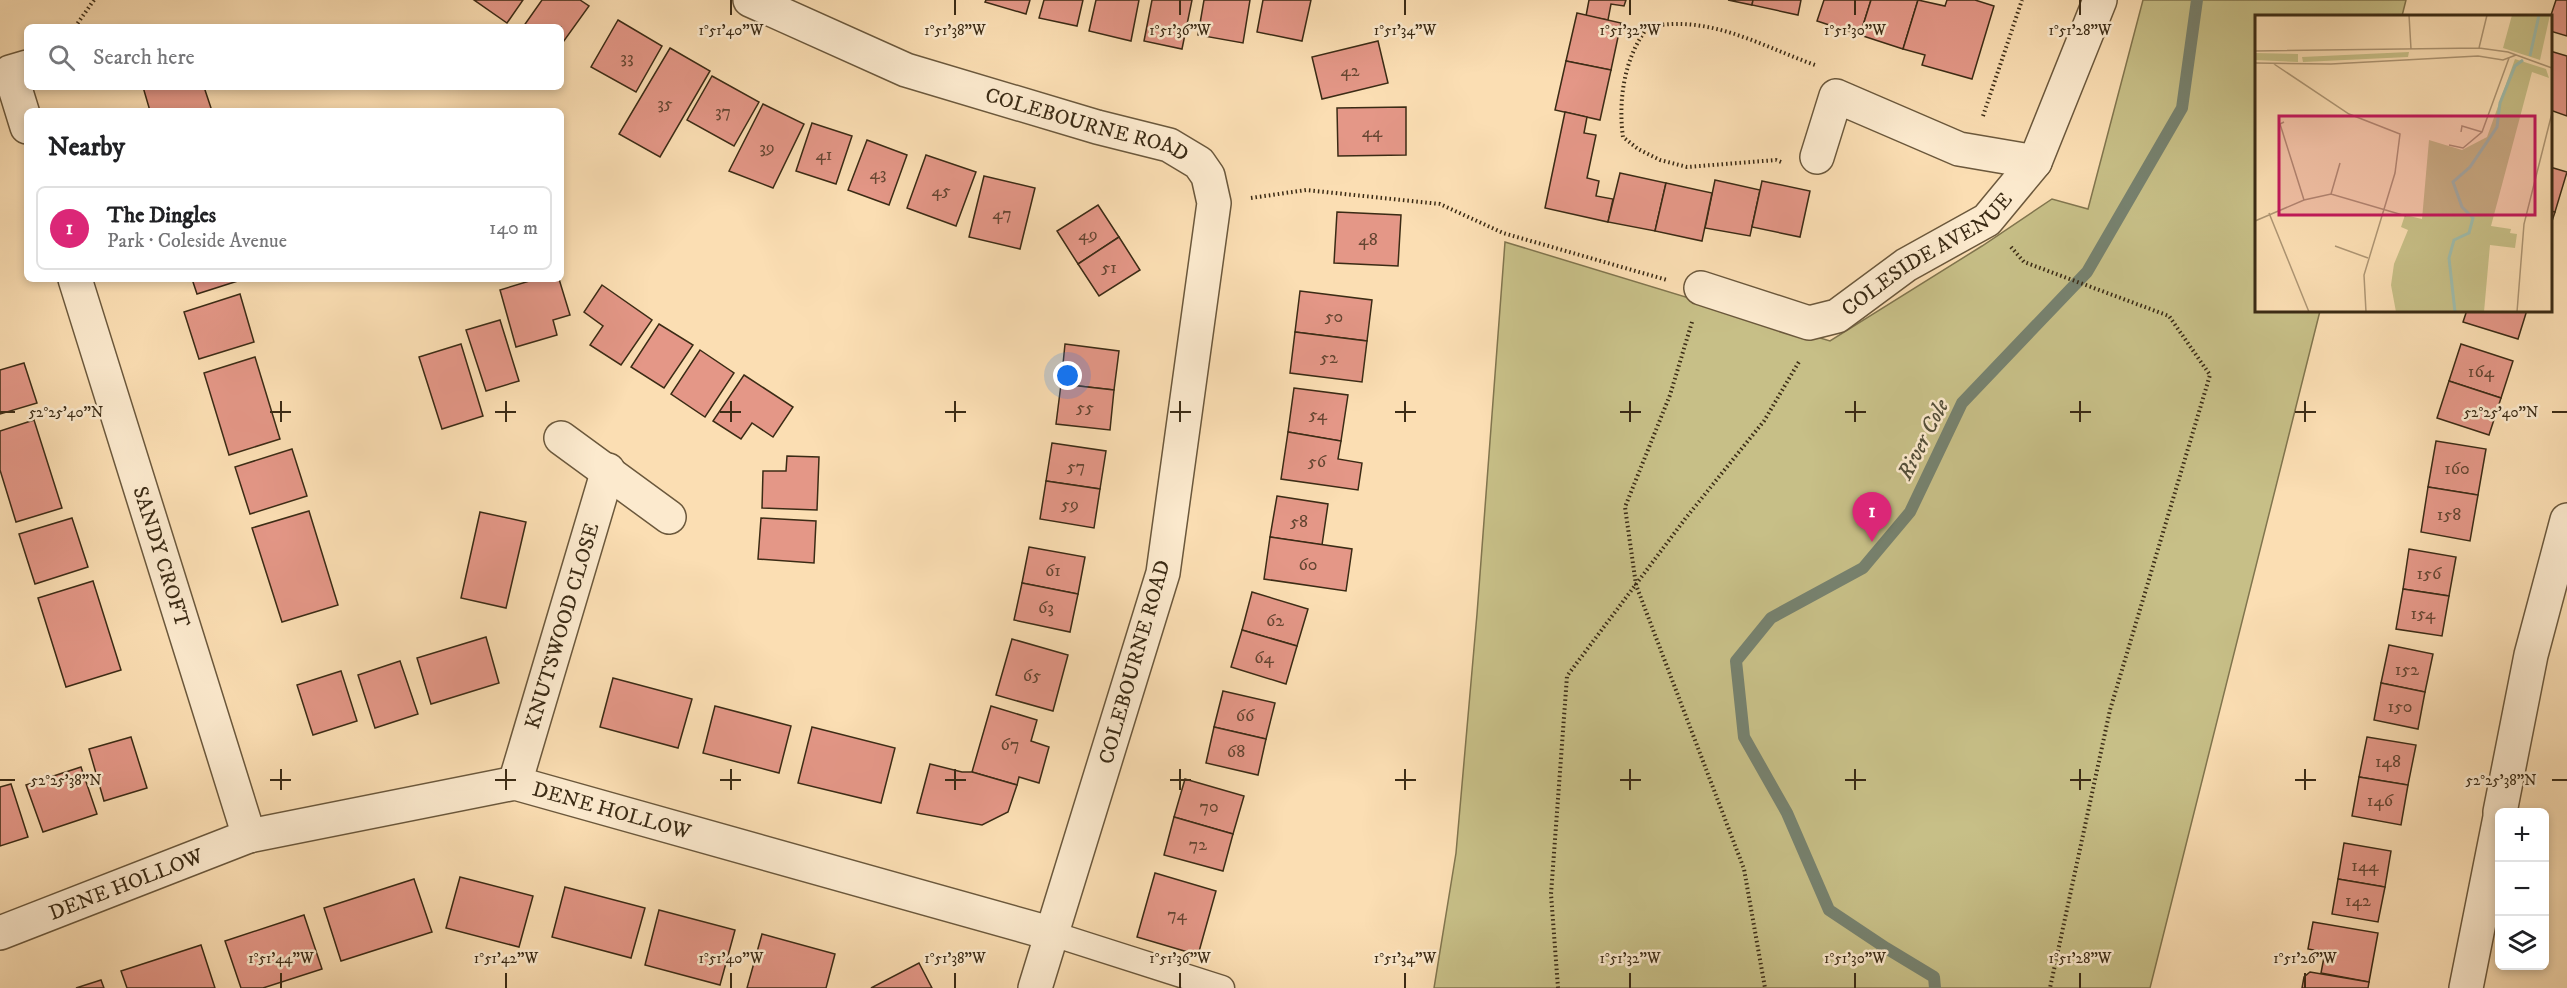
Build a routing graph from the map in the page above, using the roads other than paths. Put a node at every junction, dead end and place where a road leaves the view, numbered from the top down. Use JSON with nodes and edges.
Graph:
{"nodes":[{"id":1,"x":750,"y":0,"type":"edge"},
{"id":2,"x":2100,"y":0,"type":"edge"},
{"id":3,"x":12,"y":72,"type":"edge"},
{"id":4,"x":24,"y":116,"type":"edge"},
{"id":5,"x":1817,"y":157,"type":"road end"},
{"id":6,"x":2035,"y":162,"type":"junction"},
{"id":7,"x":76,"y":282,"type":"edge"},
{"id":8,"x":1701,"y":288,"type":"road end"},
{"id":9,"x":561,"y":438,"type":"dead end"},
{"id":10,"x":608,"y":470,"type":"junction"},
{"id":11,"x":669,"y":517,"type":"dead end"},
{"id":12,"x":2567,"y":520,"type":"edge"},
{"id":13,"x":515,"y":783,"type":"junction"},
{"id":14,"x":2501,"y":808,"type":"edge"},
{"id":15,"x":249,"y":836,"type":"junction"},
{"id":16,"x":2495,"y":838,"type":"edge"},
{"id":17,"x":0,"y":933,"type":"edge"},
{"id":18,"x":1053,"y":934,"type":"junction"},
{"id":19,"x":1035,"y":988,"type":"edge"},
{"id":20,"x":1222,"y":988,"type":"edge"},
{"id":21,"x":2466,"y":988,"type":"edge"}],
"edges":[{"from":1,"to":18,"type":"street","name":"COLEBOURNE ROAD"},
{"from":2,"to":6,"type":"street","name":"COLESIDE AVENUE"},
{"from":3,"to":4,"type":"street"},
{"from":5,"to":6,"type":"street","name":"COLESIDE AVENUE"},
{"from":6,"to":8,"type":"street","name":"COLESIDE AVENUE"},
{"from":7,"to":15,"type":"street","name":"SANDY CROFT"},
{"from":9,"to":10,"type":"street"},
{"from":10,"to":11,"type":"street"},
{"from":10,"to":13,"type":"street","name":"KNUTSWOOD CLOSE"},
{"from":12,"to":14,"type":"street"},
{"from":13,"to":15,"type":"street","name":"DENE HOLLOW"},
{"from":13,"to":18,"type":"street","name":"DENE HOLLOW"},
{"from":15,"to":17,"type":"street","name":"DENE HOLLOW"},
{"from":16,"to":21,"type":"street"},
{"from":18,"to":19,"type":"street","name":"COLEBOURNE ROAD"},
{"from":18,"to":20,"type":"lane"}]}
